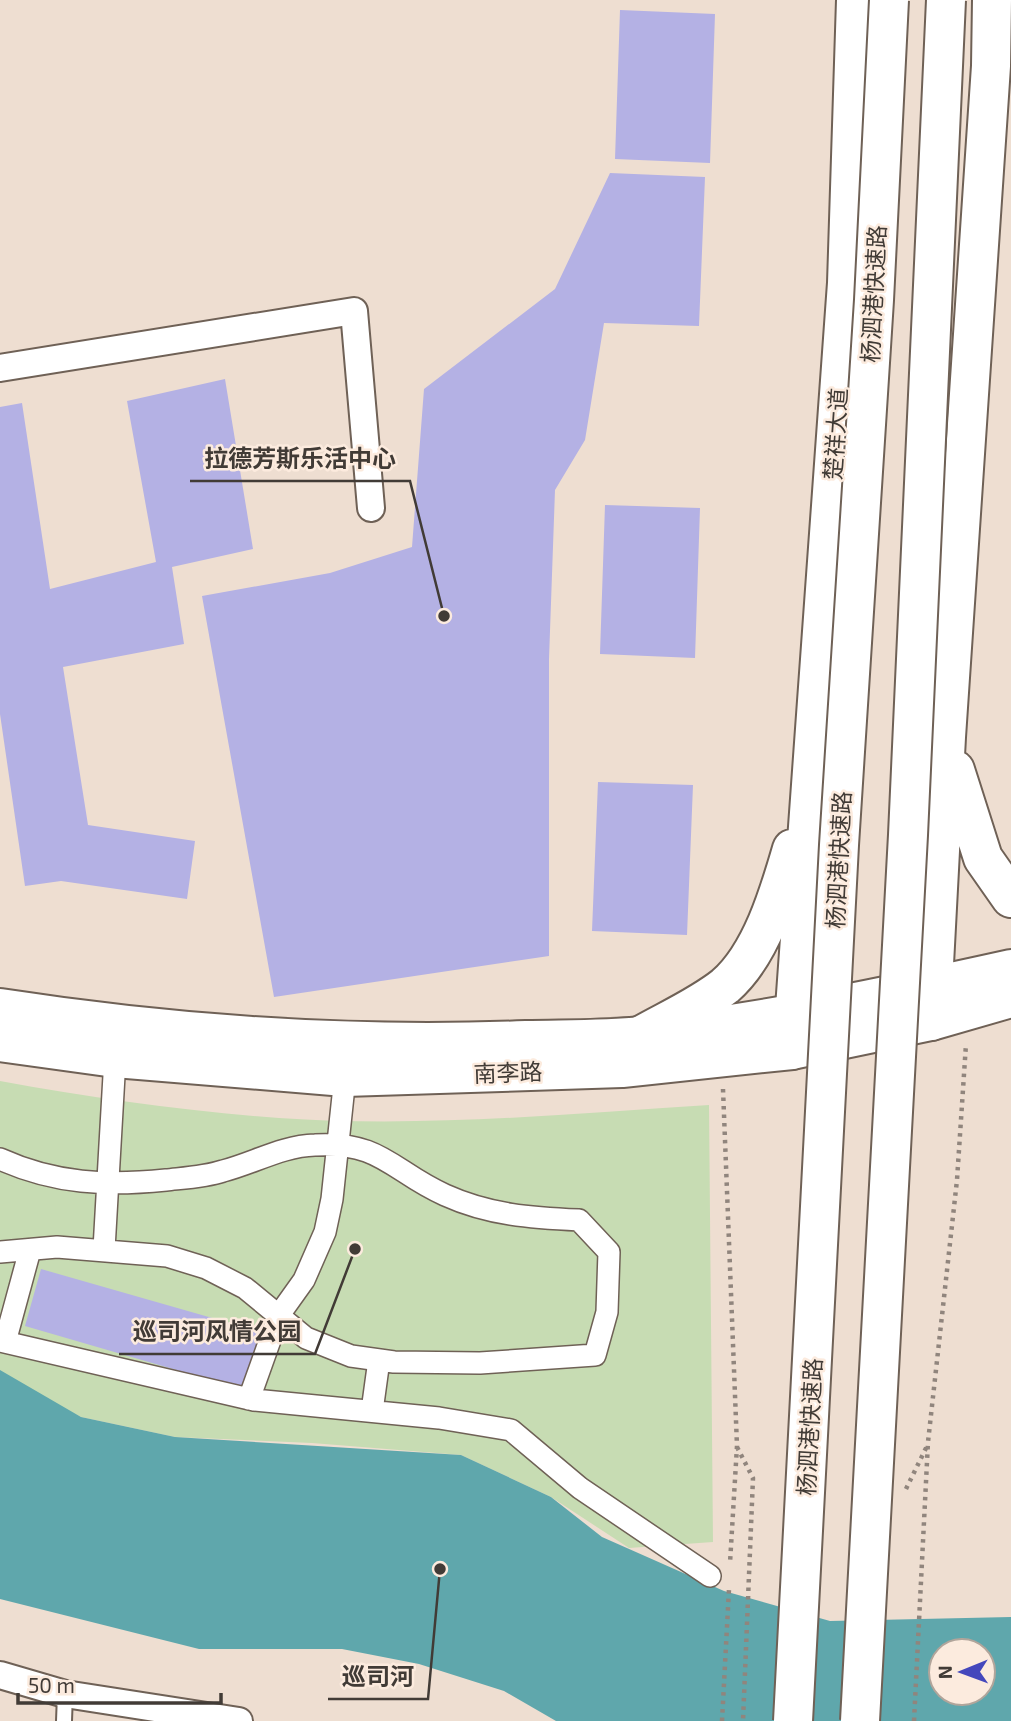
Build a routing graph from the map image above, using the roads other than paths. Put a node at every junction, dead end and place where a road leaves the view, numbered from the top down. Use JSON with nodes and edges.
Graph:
{"nodes":[{"id":1,"x":856,"y":0,"type":"edge"},
{"id":2,"x":889,"y":0,"type":"edge"},
{"id":3,"x":946,"y":0,"type":"edge"},
{"id":4,"x":992,"y":0,"type":"edge"},
{"id":5,"x":0,"y":368,"type":"edge"},
{"id":6,"x":371,"y":508,"type":"dead end"},
{"id":7,"x":946,"y":737,"type":"junction"},
{"id":8,"x":810,"y":783,"type":"junction"},
{"id":9,"x":1011,"y":898,"type":"edge"},
{"id":10,"x":1011,"y":969,"type":"edge"},
{"id":11,"x":1011,"y":998,"type":"edge"},
{"id":12,"x":932,"y":1003,"type":"junction"},
{"id":13,"x":0,"y":1008,"type":"edge"},
{"id":14,"x":793,"y":1032,"type":"junction"},
{"id":15,"x":640,"y":1036,"type":"junction"},
{"id":16,"x":0,"y":1042,"type":"edge"},
{"id":17,"x":115,"y":1058,"type":"junction"},
{"id":18,"x":345,"y":1077,"type":"junction"},
{"id":19,"x":337,"y":1146,"type":"junction"},
{"id":20,"x":0,"y":1159,"type":"edge"},
{"id":21,"x":105,"y":1184,"type":"junction"},
{"id":22,"x":30,"y":1250,"type":"junction"},
{"id":23,"x":104,"y":1250,"type":"junction"},
{"id":24,"x":0,"y":1252,"type":"edge"},
{"id":25,"x":279,"y":1315,"type":"junction"},
{"id":26,"x":2,"y":1341,"type":"edge"},
{"id":27,"x":379,"y":1360,"type":"junction"},
{"id":28,"x":249,"y":1399,"type":"junction"},
{"id":29,"x":372,"y":1411,"type":"junction"},
{"id":30,"x":710,"y":1576,"type":"dead end"},
{"id":31,"x":0,"y":1675,"type":"edge"},
{"id":32,"x":65,"y":1694,"type":"junction"},
{"id":33,"x":209,"y":1719,"type":"edge"},
{"id":34,"x":64,"y":1721,"type":"edge"},
{"id":35,"x":239,"y":1721,"type":"edge"},
{"id":36,"x":793,"y":1721,"type":"edge"},
{"id":37,"x":860,"y":1721,"type":"edge"}],
"edges":[{"from":1,"to":8,"type":"main road","name":"楚祥大道"},
{"from":2,"to":36,"type":"main road","name":"杨泗港快速路","bridge":true},
{"from":3,"to":37,"type":"main road","bridge":true},
{"from":4,"to":7,"type":"main road"},
{"from":5,"to":6,"type":"street"},
{"from":7,"to":9,"type":"main road"},
{"from":7,"to":12,"type":"main road"},
{"from":8,"to":14,"type":"main road"},
{"from":8,"to":15,"type":"main road"},
{"from":10,"to":12,"type":"main road","name":"南李路"},
{"from":11,"to":12,"type":"main road","name":"南李路"},
{"from":12,"to":14,"type":"main road","name":"南李路"},
{"from":13,"to":15,"type":"main road","name":"南李路"},
{"from":14,"to":15,"type":"main road","name":"南李路"},
{"from":14,"to":18,"type":"main road","name":"南李路"},
{"from":16,"to":17,"type":"main road","name":"南李路"},
{"from":17,"to":18,"type":"main road","name":"南李路"},
{"from":17,"to":21,"type":"street"},
{"from":18,"to":19,"type":"street"},
{"from":19,"to":21,"type":"street"},
{"from":19,"to":25,"type":"street"},
{"from":19,"to":27,"type":"street"},
{"from":20,"to":21,"type":"street"},
{"from":21,"to":23,"type":"street"},
{"from":22,"to":23,"type":"street"},
{"from":22,"to":24,"type":"street"},
{"from":22,"to":26,"type":"street"},
{"from":23,"to":25,"type":"street"},
{"from":25,"to":27,"type":"street"},
{"from":25,"to":28,"type":"street"},
{"from":26,"to":28,"type":"street"},
{"from":27,"to":29,"type":"street"},
{"from":28,"to":29,"type":"street"},
{"from":29,"to":30,"type":"street"},
{"from":31,"to":32,"type":"street"},
{"from":32,"to":33,"type":"street"},
{"from":32,"to":34,"type":"lane"},
{"from":33,"to":35,"type":"street"}]}
